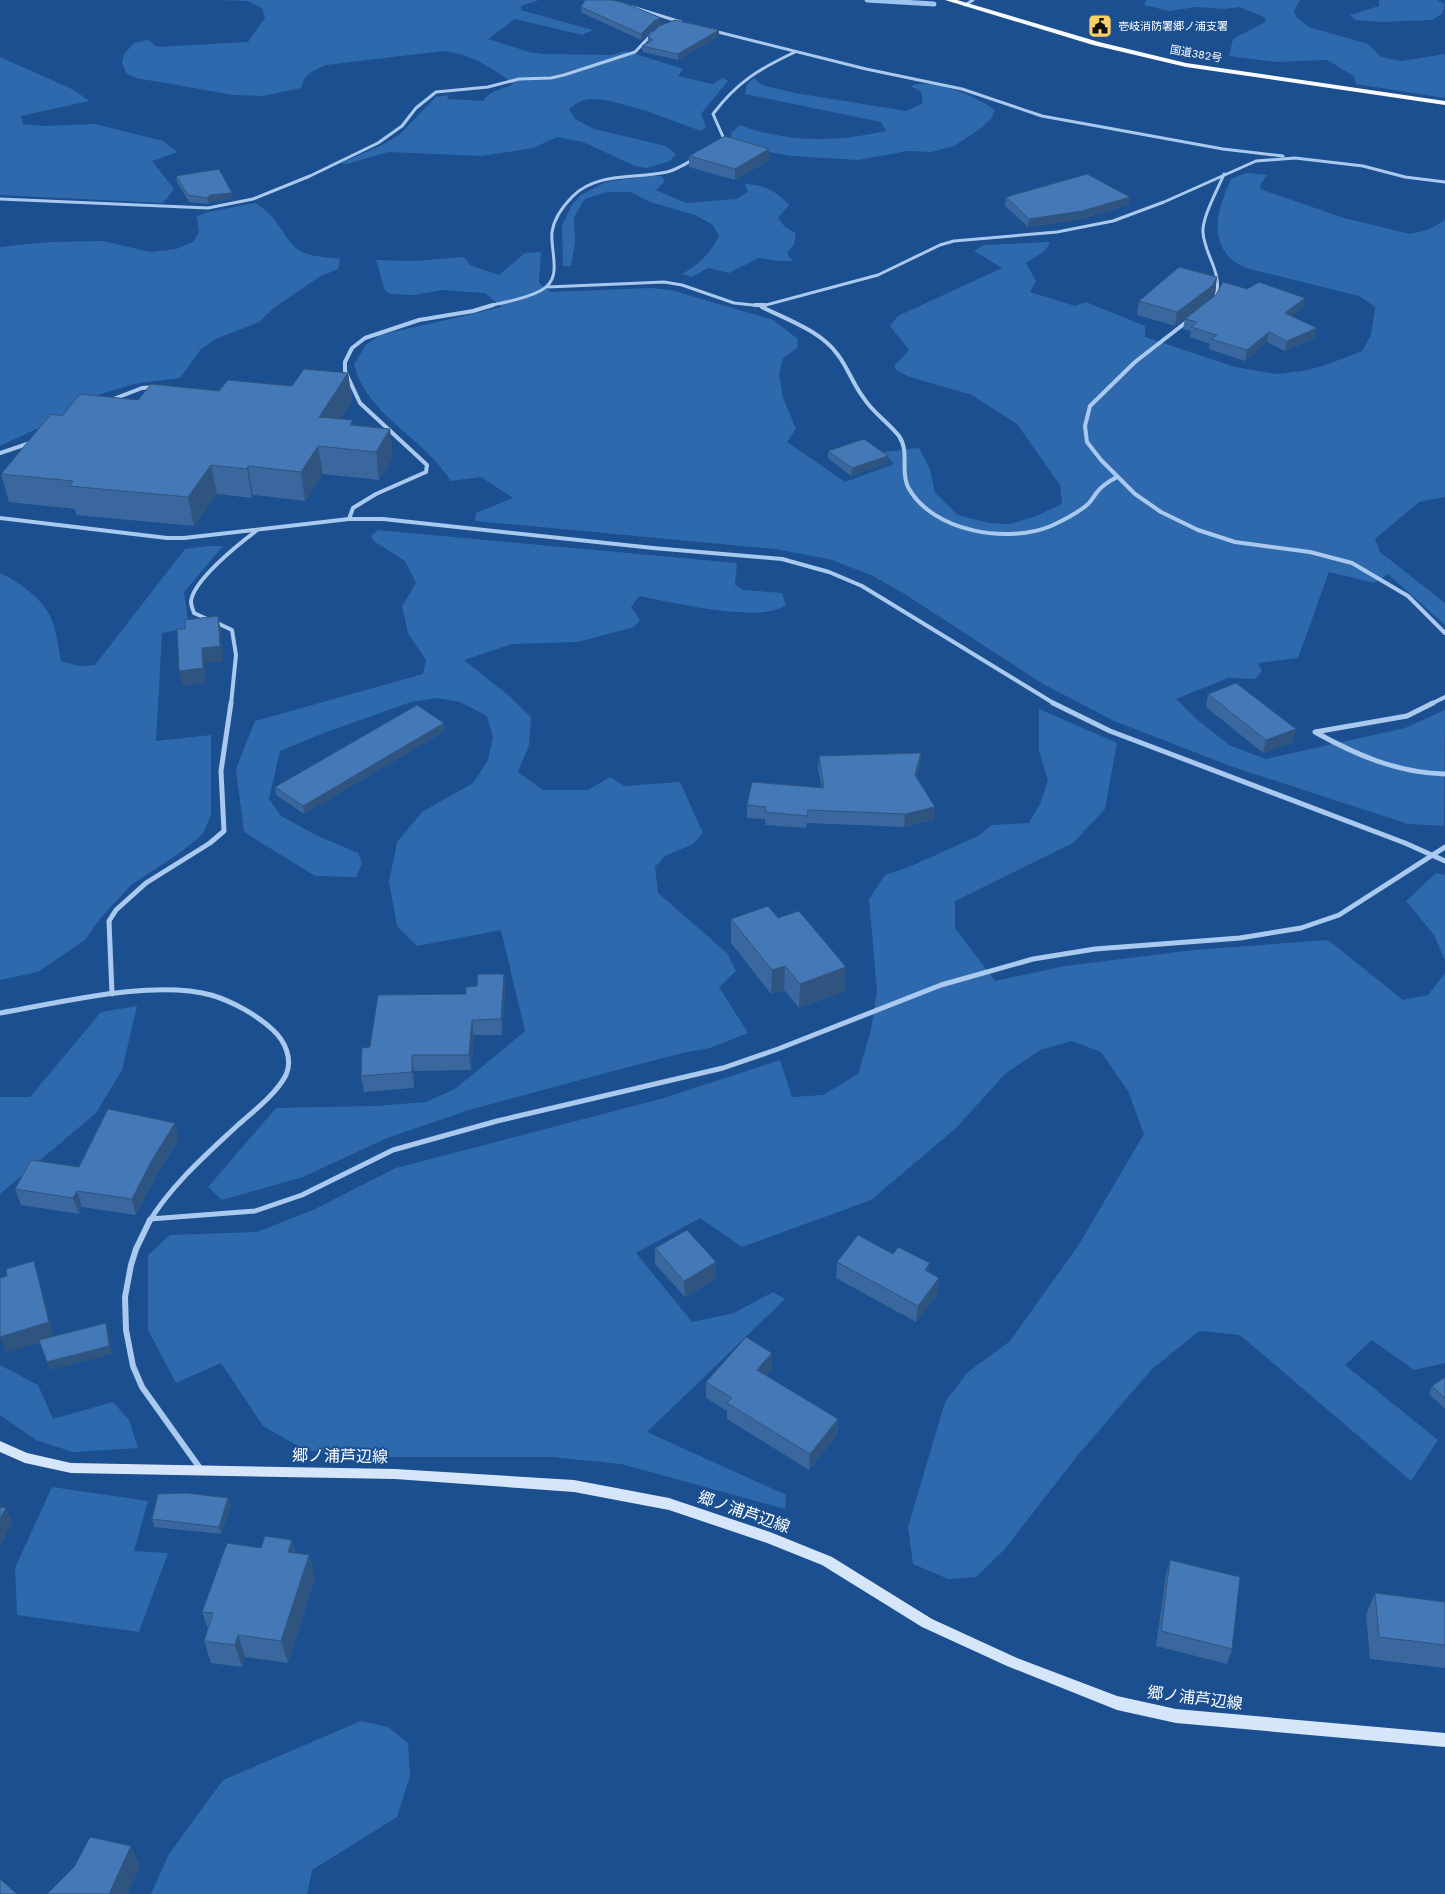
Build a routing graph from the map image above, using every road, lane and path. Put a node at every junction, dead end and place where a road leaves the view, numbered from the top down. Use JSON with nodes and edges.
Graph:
{"nodes":[{"id":1,"x":948,"y":0,"type":"edge"},
{"id":2,"x":973,"y":0,"type":"edge"},
{"id":3,"x":623,"y":5,"type":"edge"},
{"id":4,"x":965,"y":5,"type":"junction"},
{"id":5,"x":678,"y":21,"type":"junction"},
{"id":6,"x":684,"y":23,"type":"edge"},
{"id":7,"x":667,"y":24,"type":"edge"},
{"id":8,"x":657,"y":29,"type":"edge"},
{"id":9,"x":706,"y":29,"type":"edge"},
{"id":10,"x":795,"y":52,"type":"junction"},
{"id":11,"x":1445,"y":103,"type":"edge"},
{"id":12,"x":719,"y":144,"type":"edge"},
{"id":13,"x":697,"y":157,"type":"edge"},
{"id":14,"x":1295,"y":158,"type":"junction"},
{"id":15,"x":1224,"y":174,"type":"junction"},
{"id":16,"x":1445,"y":182,"type":"edge"},
{"id":17,"x":0,"y":199,"type":"edge"},
{"id":18,"x":548,"y":287,"type":"junction"},
{"id":19,"x":1212,"y":302,"type":"edge"},
{"id":20,"x":762,"y":306,"type":"junction"},
{"id":21,"x":1197,"y":314,"type":"edge"},
{"id":22,"x":345,"y":371,"type":"junction"},
{"id":23,"x":340,"y":375,"type":"edge"},
{"id":24,"x":160,"y":387,"type":"edge"},
{"id":25,"x":110,"y":400,"type":"edge"},
{"id":26,"x":36,"y":440,"type":"edge"},
{"id":27,"x":0,"y":453,"type":"edge"},
{"id":28,"x":1116,"y":477,"type":"junction"},
{"id":29,"x":0,"y":518,"type":"edge"},
{"id":30,"x":349,"y":519,"type":"junction"},
{"id":31,"x":257,"y":530,"type":"junction"},
{"id":32,"x":1445,"y":633,"type":"edge"},
{"id":33,"x":1445,"y":697,"type":"edge"},
{"id":34,"x":1445,"y":774,"type":"edge"},
{"id":35,"x":1445,"y":847,"type":"edge"},
{"id":36,"x":1431,"y":856,"type":"junction"},
{"id":37,"x":1445,"y":861,"type":"edge"},
{"id":38,"x":112,"y":994,"type":"junction"},
{"id":39,"x":0,"y":1013,"type":"edge"},
{"id":40,"x":150,"y":1219,"type":"junction"},
{"id":41,"x":0,"y":1446,"type":"edge"},
{"id":42,"x":203,"y":1472,"type":"junction"},
{"id":43,"x":1445,"y":1740,"type":"edge"}],
"edges":[{"from":1,"to":4,"type":"highway","name":"国道382号"},
{"from":2,"to":4,"type":"street"},
{"from":3,"to":5,"type":"street"},
{"from":4,"to":11,"type":"highway","name":"国道382号"},
{"from":5,"to":6,"type":"street"},
{"from":5,"to":7,"type":"street"},
{"from":8,"to":17,"type":"street"},
{"from":9,"to":10,"type":"street"},
{"from":10,"to":12,"type":"street"},
{"from":10,"to":14,"type":"street"},
{"from":13,"to":18,"type":"street"},
{"from":14,"to":15,"type":"street"},
{"from":14,"to":16,"type":"street"},
{"from":15,"to":19,"type":"street"},
{"from":15,"to":20,"type":"street"},
{"from":18,"to":20,"type":"street"},
{"from":18,"to":22,"type":"street"},
{"from":20,"to":28,"type":"street"},
{"from":21,"to":28,"type":"street"},
{"from":22,"to":23,"type":"street"},
{"from":22,"to":30,"type":"street"},
{"from":24,"to":25,"type":"street"},
{"from":26,"to":27,"type":"street"},
{"from":28,"to":32,"type":"street"},
{"from":29,"to":31,"type":"street"},
{"from":30,"to":31,"type":"street"},
{"from":30,"to":36,"type":"street"},
{"from":31,"to":38,"type":"street"},
{"from":33,"to":34,"type":"street"},
{"from":35,"to":36,"type":"street"},
{"from":36,"to":37,"type":"street"},
{"from":36,"to":40,"type":"street"},
{"from":38,"to":39,"type":"street"},
{"from":38,"to":40,"type":"street"},
{"from":40,"to":42,"type":"street"},
{"from":41,"to":42,"type":"main road","name":"郷ノ浦芦辺線"},
{"from":42,"to":43,"type":"main road","name":"郷ノ浦芦辺線"}]}
